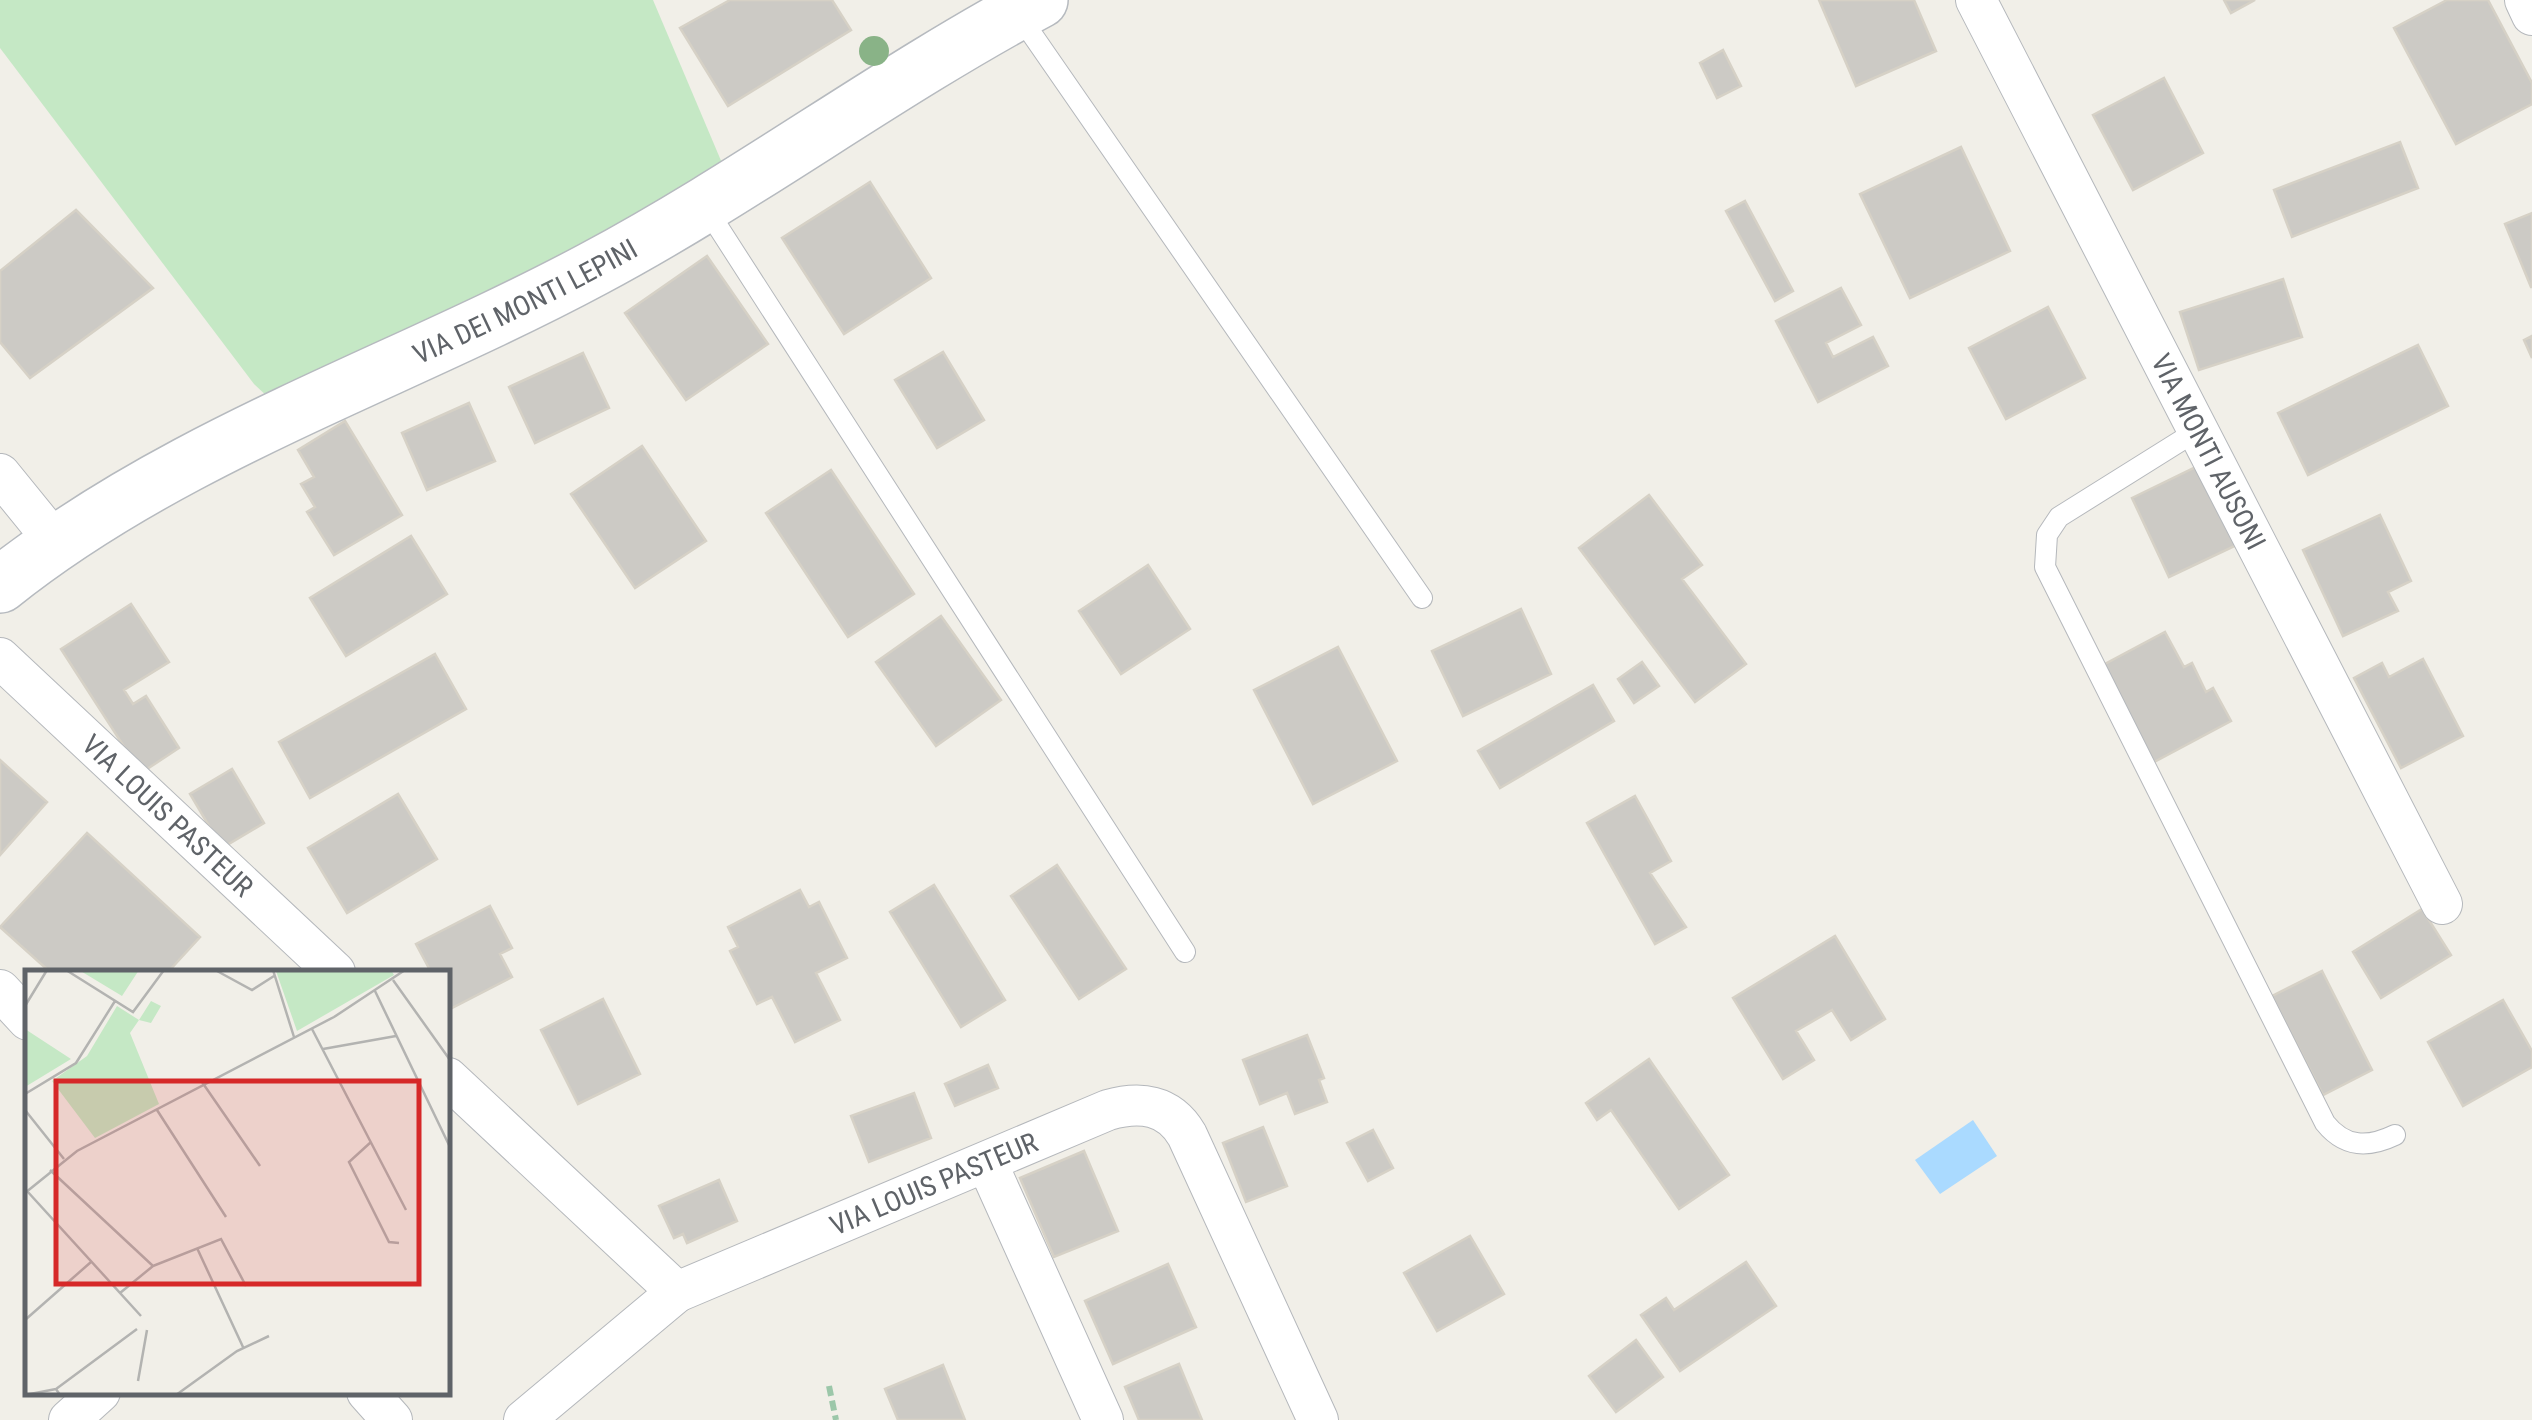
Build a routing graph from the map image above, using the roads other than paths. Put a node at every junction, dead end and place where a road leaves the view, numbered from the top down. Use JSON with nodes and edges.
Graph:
{"nodes":[{"id":1,"x":1976,"y":0,"type":"edge"},
{"id":2,"x":2524,"y":0,"type":"edge"},
{"id":3,"x":1028,"y":6,"type":"edge"},
{"id":4,"x":2532,"y":15,"type":"edge"},
{"id":5,"x":703,"y":204,"type":"junction"},
{"id":6,"x":2198,"y":430,"type":"junction"},
{"id":7,"x":0,"y":474,"type":"edge"},
{"id":8,"x":57,"y":544,"type":"junction"},
{"id":9,"x":0,"y":585,"type":"edge"},
{"id":10,"x":1422,"y":598,"type":"dead end"},
{"id":11,"x":0,"y":658,"type":"edge"},
{"id":12,"x":2442,"y":904,"type":"dead end"},
{"id":13,"x":1185,"y":952,"type":"dead end"},
{"id":14,"x":333,"y":970,"type":"edge"},
{"id":15,"x":0,"y":990,"type":"edge"},
{"id":16,"x":25,"y":1017,"type":"edge"},
{"id":17,"x":450,"y":1080,"type":"edge"},
{"id":18,"x":2394,"y":1134,"type":"dead end"},
{"id":19,"x":987,"y":1164,"type":"junction"},
{"id":20,"x":677,"y":1292,"type":"junction"},
{"id":21,"x":97,"y":1395,"type":"edge"},
{"id":22,"x":370,"y":1395,"type":"edge"},
{"id":23,"x":69,"y":1420,"type":"edge"},
{"id":24,"x":392,"y":1420,"type":"edge"},
{"id":25,"x":524,"y":1420,"type":"edge"},
{"id":26,"x":1103,"y":1420,"type":"edge"},
{"id":27,"x":1318,"y":1420,"type":"edge"}],
"edges":[{"from":1,"to":6,"type":"street","name":"VIA MONTI AUSONI"},
{"from":2,"to":4,"type":"street"},
{"from":3,"to":5,"type":"street","name":"VIA DEI MONTI LEPINI"},
{"from":3,"to":10,"type":"lane"},
{"from":5,"to":8,"type":"street","name":"VIA DEI MONTI LEPINI"},
{"from":5,"to":13,"type":"lane"},
{"from":6,"to":12,"type":"street","name":"VIA MONTI AUSONI"},
{"from":6,"to":18,"type":"lane"},
{"from":7,"to":8,"type":"street"},
{"from":8,"to":9,"type":"street","name":"VIA DEI MONTI LEPINI"},
{"from":11,"to":14,"type":"street","name":"VIA LOUIS PASTEUR"},
{"from":15,"to":16,"type":"street"},
{"from":17,"to":20,"type":"street"},
{"from":19,"to":20,"type":"street","name":"VIA LOUIS PASTEUR"},
{"from":19,"to":26,"type":"street"},
{"from":19,"to":27,"type":"street","name":"VIA LOUIS PASTEUR"},
{"from":20,"to":25,"type":"street","name":"VIA LOUIS PASTEUR"},
{"from":21,"to":23,"type":"street"},
{"from":22,"to":24,"type":"street"}]}
